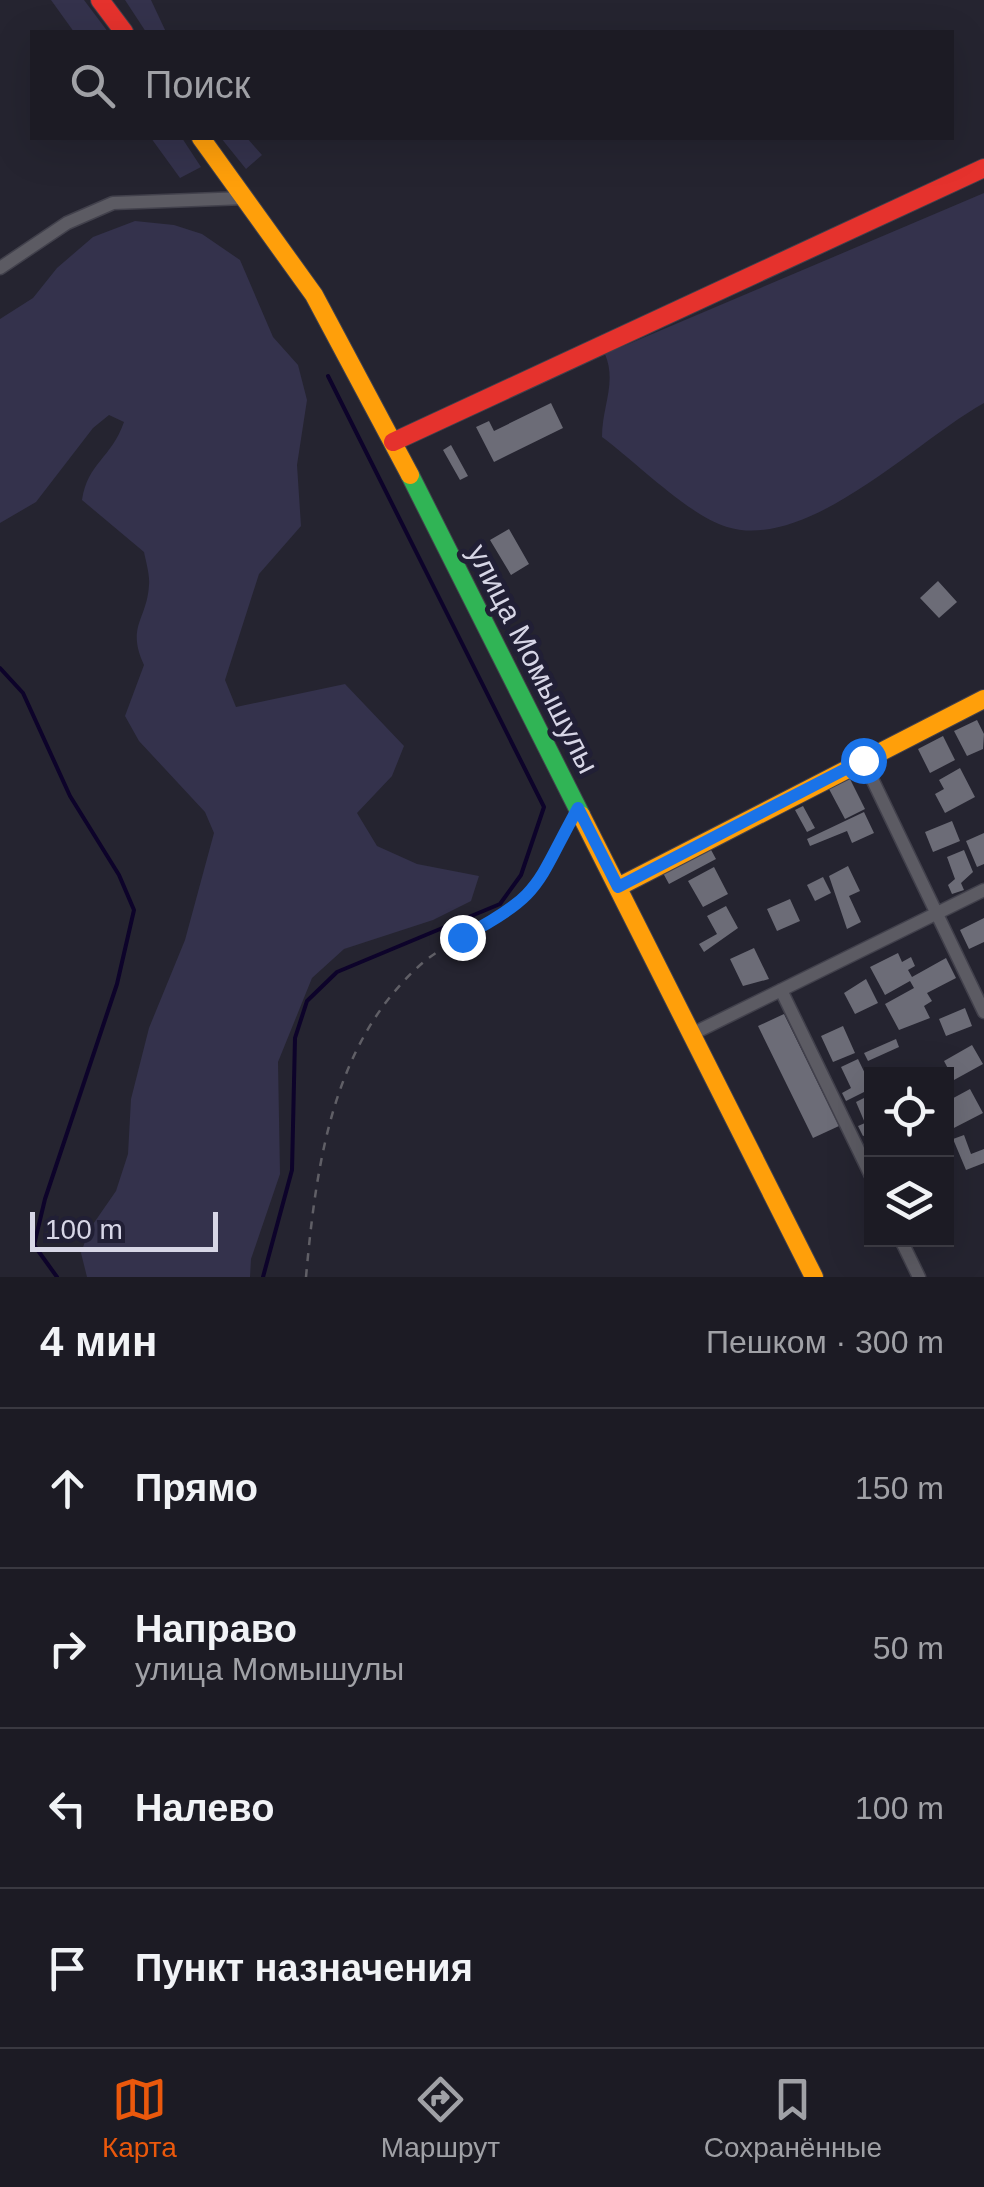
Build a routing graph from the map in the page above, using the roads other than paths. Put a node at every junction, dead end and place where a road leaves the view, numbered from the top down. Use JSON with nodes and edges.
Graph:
{"nodes":[{"id":1,"x":100,"y":0,"type":"edge"},
{"id":2,"x":122,"y":30,"type":"edge"},
{"id":3,"x":202,"y":140,"type":"edge"},
{"id":4,"x":984,"y":168,"type":"edge"},
{"id":5,"x":245,"y":198,"type":"junction"},
{"id":6,"x":0,"y":268,"type":"edge"},
{"id":7,"x":392,"y":442,"type":"junction"},
{"id":8,"x":984,"y":699,"type":"edge"},
{"id":9,"x":863,"y":760,"type":"junction"},
{"id":10,"x":618,"y":887,"type":"junction"},
{"id":11,"x":984,"y":890,"type":"edge"},
{"id":12,"x":936,"y":912,"type":"junction"},
{"id":13,"x":781,"y":990,"type":"junction"},
{"id":14,"x":984,"y":1012,"type":"edge"},
{"id":15,"x":690,"y":1035,"type":"junction"},
{"id":16,"x":864,"y":1161,"type":"edge"},
{"id":17,"x":905,"y":1247,"type":"edge"},
{"id":18,"x":814,"y":1277,"type":"edge"},
{"id":19,"x":920,"y":1277,"type":"edge"}],
"edges":[{"from":1,"to":2,"type":"street"},
{"from":3,"to":5,"type":"street","name":"улица Момышулы"},
{"from":4,"to":7,"type":"street"},
{"from":5,"to":6,"type":"street"},
{"from":5,"to":7,"type":"street","name":"улица Момышулы"},
{"from":7,"to":10,"type":"street","name":"улица Момышулы"},
{"from":8,"to":9,"type":"street"},
{"from":9,"to":10,"type":"street"},
{"from":9,"to":12,"type":"street"},
{"from":10,"to":15,"type":"street","name":"улица Момышулы"},
{"from":11,"to":12,"type":"street"},
{"from":12,"to":13,"type":"street"},
{"from":12,"to":14,"type":"street"},
{"from":13,"to":15,"type":"street"},
{"from":13,"to":16,"type":"street"},
{"from":15,"to":18,"type":"street","name":"улица Момышулы"},
{"from":17,"to":19,"type":"street"}]}
